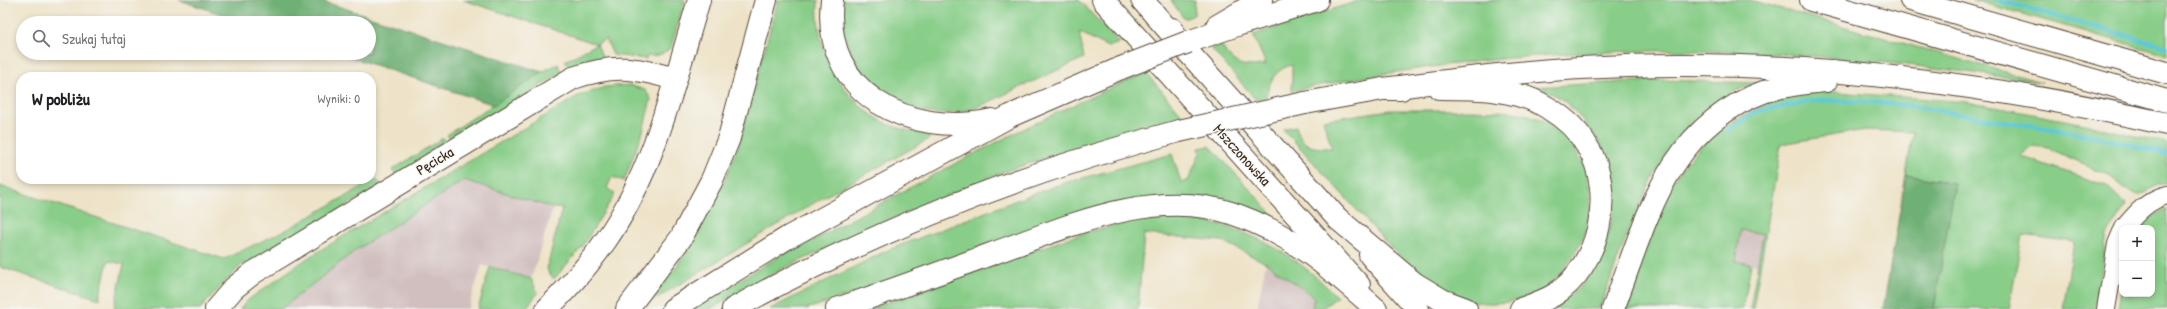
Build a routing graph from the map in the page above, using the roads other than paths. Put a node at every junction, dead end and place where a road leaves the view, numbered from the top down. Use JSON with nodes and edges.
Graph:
{"nodes":[{"id":1,"x":699,"y":0,"type":"edge"},
{"id":2,"x":766,"y":0,"type":"edge"},
{"id":3,"x":832,"y":0,"type":"edge"},
{"id":4,"x":1103,"y":0,"type":"edge"},
{"id":5,"x":1142,"y":0,"type":"edge"},
{"id":6,"x":1156,"y":0,"type":"edge"},
{"id":7,"x":1261,"y":0,"type":"edge"},
{"id":8,"x":1317,"y":0,"type":"edge"},
{"id":9,"x":1811,"y":0,"type":"edge"},
{"id":10,"x":1911,"y":0,"type":"edge"},
{"id":11,"x":1236,"y":21,"type":"junction"},
{"id":12,"x":1183,"y":42,"type":"junction"},
{"id":13,"x":2167,"y":73,"type":"edge"},
{"id":14,"x":675,"y":79,"type":"junction"},
{"id":15,"x":1912,"y":80,"type":"junction"},
{"id":16,"x":1383,"y":89,"type":"junction"},
{"id":17,"x":2167,"y":101,"type":"edge"},
{"id":18,"x":1010,"y":116,"type":"junction"},
{"id":19,"x":2167,"y":124,"type":"edge"},
{"id":20,"x":2167,"y":195,"type":"edge"},
{"id":21,"x":1338,"y":219,"type":"junction"},
{"id":22,"x":2126,"y":225,"type":"edge"},
{"id":23,"x":2119,"y":239,"type":"edge"},
{"id":24,"x":216,"y":309,"type":"edge"},
{"id":25,"x":546,"y":309,"type":"edge"},
{"id":26,"x":627,"y":309,"type":"edge"},
{"id":27,"x":673,"y":309,"type":"edge"},
{"id":28,"x":734,"y":309,"type":"edge"},
{"id":29,"x":837,"y":309,"type":"edge"},
{"id":30,"x":1376,"y":309,"type":"edge"},
{"id":31,"x":1381,"y":309,"type":"edge"},
{"id":32,"x":1418,"y":309,"type":"edge"},
{"id":33,"x":1466,"y":309,"type":"edge"},
{"id":34,"x":1521,"y":309,"type":"edge"},
{"id":35,"x":1613,"y":309,"type":"edge"},
{"id":36,"x":2106,"y":309,"type":"edge"}],
"edges":[{"from":1,"to":14,"type":"main road"},
{"from":2,"to":26,"type":"main road"},
{"from":3,"to":18,"type":"main road"},
{"from":4,"to":31,"type":"main road","name":"Mszczonowska"},
{"from":5,"to":12,"type":"main road"},
{"from":6,"to":12,"type":"main road"},
{"from":7,"to":11,"type":"main road"},
{"from":8,"to":11,"type":"main road"},
{"from":9,"to":17,"type":"main road"},
{"from":10,"to":13,"type":"main road"},
{"from":11,"to":12,"type":"main road"},
{"from":12,"to":18,"type":"main road","bridge":true},
{"from":12,"to":21,"type":"main road"},
{"from":14,"to":24,"type":"main road","name":"Pęcicka"},
{"from":14,"to":25,"type":"main road"},
{"from":15,"to":16,"type":"main road"},
{"from":15,"to":19,"type":"main road"},
{"from":15,"to":35,"type":"main road"},
{"from":16,"to":28,"type":"main road","bridge":true},
{"from":16,"to":34,"type":"main road"},
{"from":18,"to":27,"type":"main road"},
{"from":20,"to":22,"type":"street"},
{"from":21,"to":32,"type":"main road"},
{"from":21,"to":33,"type":"main road"},
{"from":23,"to":36,"type":"street"},
{"from":29,"to":30,"type":"main road"}]}
